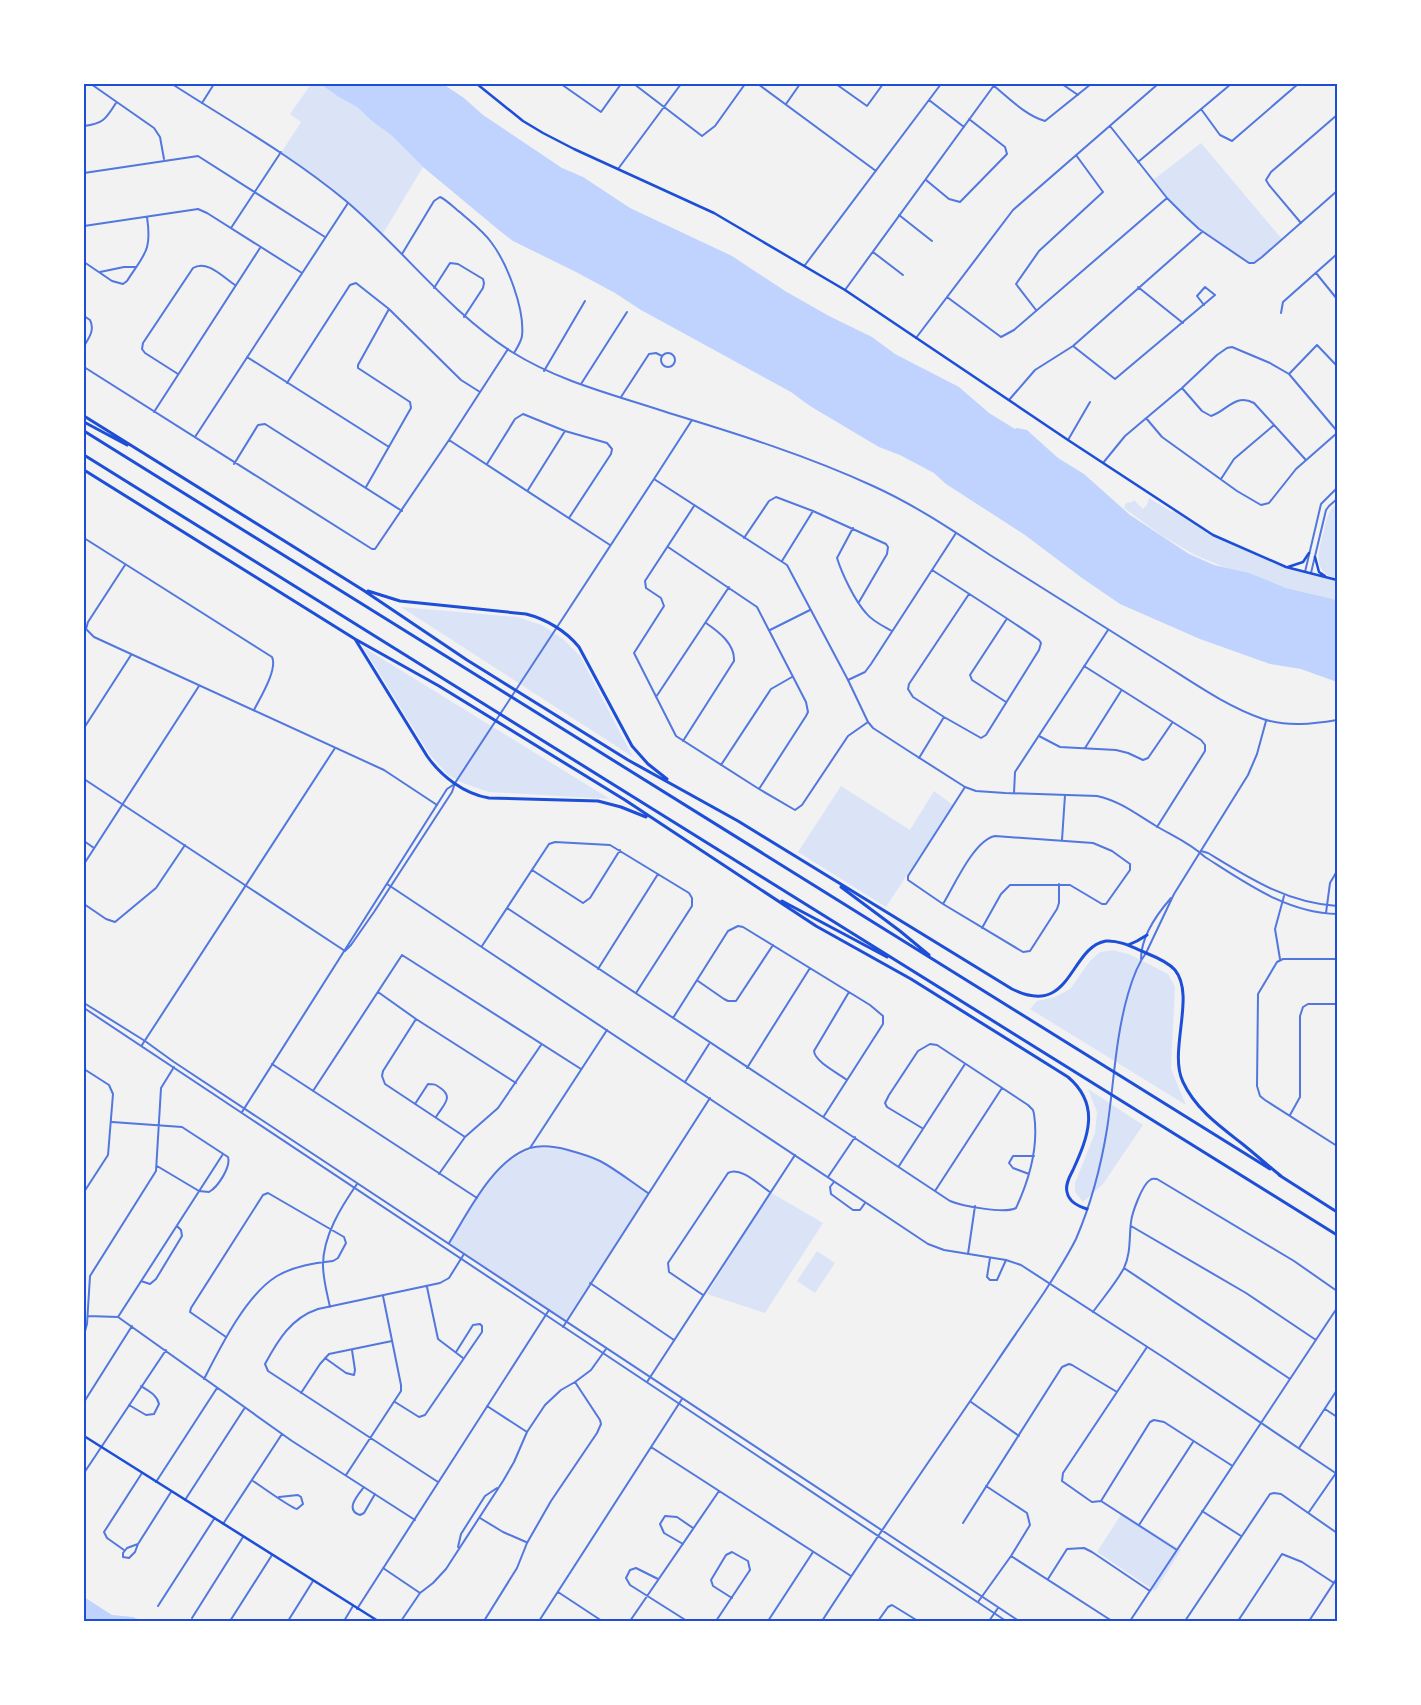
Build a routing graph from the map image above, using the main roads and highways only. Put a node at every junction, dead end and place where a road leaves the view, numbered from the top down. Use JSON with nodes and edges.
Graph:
{"nodes":[{"id":1,"x":477,"y":84,"type":"edge"},
{"id":2,"x":84,"y":416,"type":"edge"},
{"id":3,"x":84,"y":422,"type":"edge"},
{"id":4,"x":84,"y":431,"type":"edge"},
{"id":5,"x":84,"y":455,"type":"edge"},
{"id":6,"x":154,"y":459,"type":"junction"},
{"id":7,"x":84,"y":468,"type":"edge"},
{"id":8,"x":1309,"y":553,"type":"road end"},
{"id":9,"x":1315,"y":557,"type":"road end"},
{"id":10,"x":1287,"y":568,"type":"junction"},
{"id":11,"x":1328,"y":578,"type":"junction"},
{"id":12,"x":1337,"y":580,"type":"edge"},
{"id":13,"x":363,"y":590,"type":"junction"},
{"id":14,"x":355,"y":639,"type":"junction"},
{"id":15,"x":673,"y":784,"type":"junction"},
{"id":16,"x":655,"y":821,"type":"junction"},
{"id":17,"x":832,"y":880,"type":"junction"},
{"id":18,"x":768,"y":894,"type":"junction"},
{"id":19,"x":1147,"y":935,"type":"road end"},
{"id":20,"x":1127,"y":945,"type":"junction"},
{"id":21,"x":939,"y":964,"type":"junction"},
{"id":22,"x":907,"y":967,"type":"junction"},
{"id":23,"x":1281,"y":1176,"type":"junction"},
{"id":24,"x":1087,"y":1209,"type":"road end"},
{"id":25,"x":1337,"y":1212,"type":"edge"},
{"id":26,"x":1337,"y":1235,"type":"edge"},
{"id":27,"x":84,"y":1436,"type":"edge"},
{"id":28,"x":378,"y":1621,"type":"edge"}],
"edges":[{"from":1,"to":10,"type":"main road"},
{"from":2,"to":6,"type":"highway"},
{"from":3,"to":6,"type":"highway"},
{"from":4,"to":21,"type":"highway"},
{"from":5,"to":22,"type":"highway"},
{"from":6,"to":13,"type":"highway"},
{"from":7,"to":14,"type":"highway"},
{"from":8,"to":10,"type":"main road"},
{"from":9,"to":11,"type":"main road"},
{"from":10,"to":11,"type":"main road"},
{"from":11,"to":12,"type":"main road"},
{"from":13,"to":15,"type":"highway"},
{"from":13,"to":15,"type":"highway"},
{"from":14,"to":16,"type":"highway"},
{"from":14,"to":16,"type":"highway"},
{"from":15,"to":17,"type":"highway"},
{"from":16,"to":18,"type":"highway"},
{"from":17,"to":20,"type":"highway"},
{"from":17,"to":21,"type":"highway"},
{"from":18,"to":22,"type":"highway"},
{"from":18,"to":24,"type":"highway"},
{"from":19,"to":20,"type":"highway"},
{"from":20,"to":23,"type":"highway"},
{"from":21,"to":23,"type":"highway"},
{"from":22,"to":26,"type":"highway"},
{"from":23,"to":25,"type":"highway"},
{"from":27,"to":28,"type":"main road"}]}
